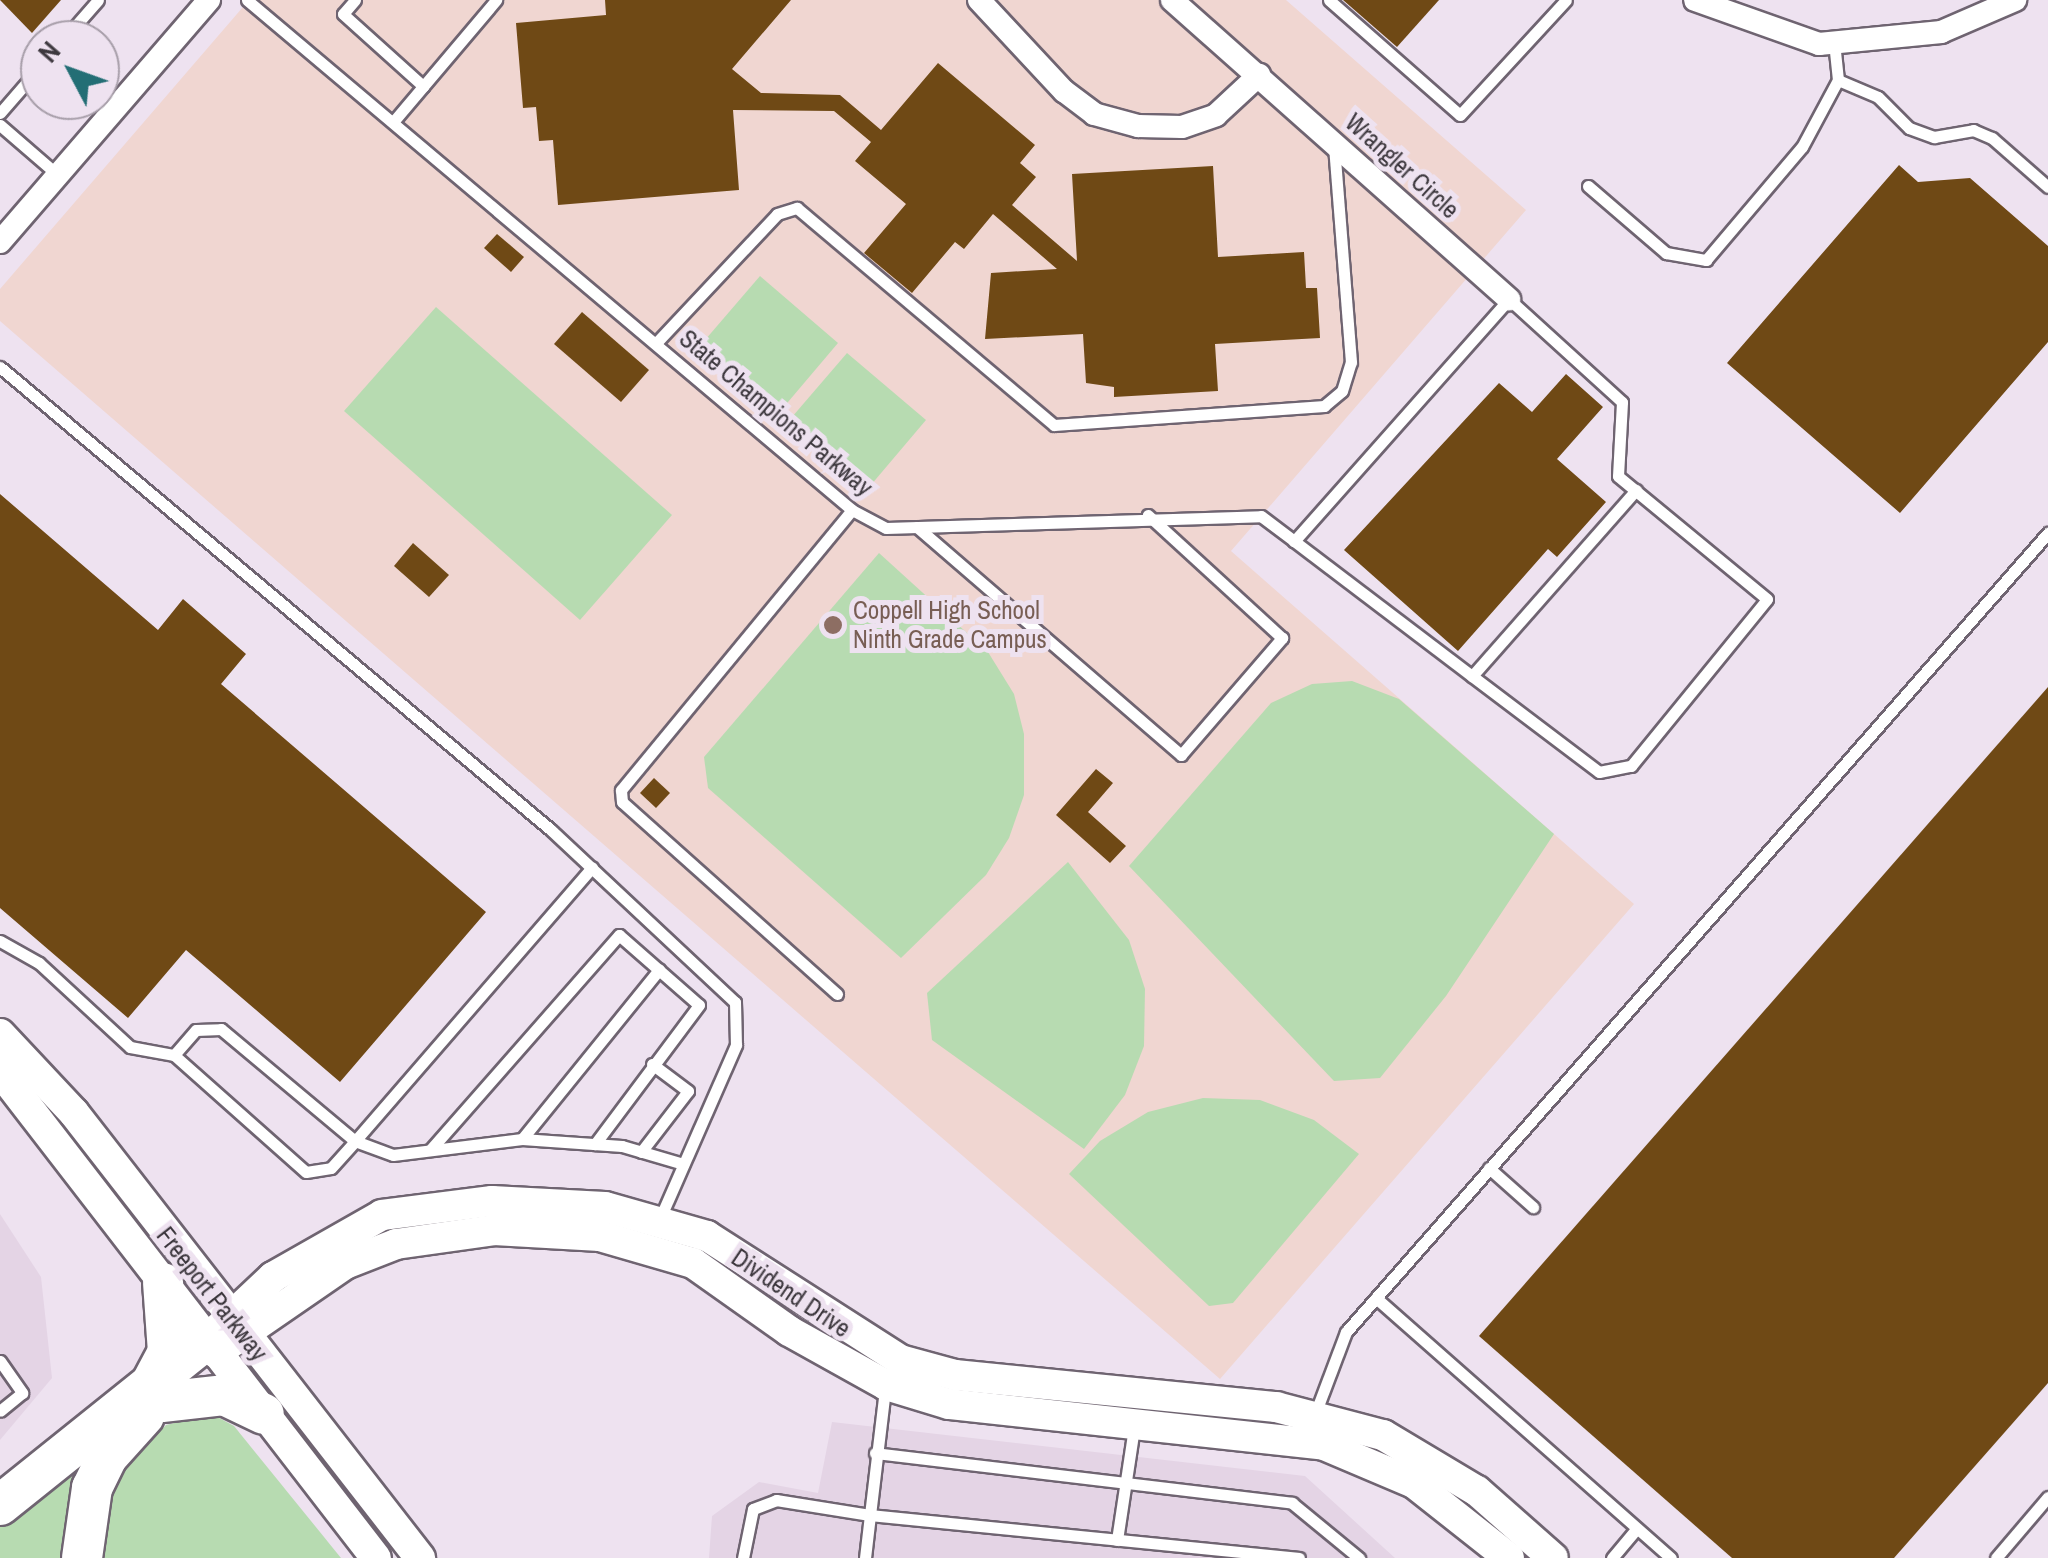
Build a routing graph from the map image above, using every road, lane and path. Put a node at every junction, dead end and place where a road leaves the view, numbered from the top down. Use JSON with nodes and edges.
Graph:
{"nodes":[{"id":1,"x":98,"y":0,"type":"edge"},
{"id":2,"x":209,"y":0,"type":"edge"},
{"id":3,"x":246,"y":0,"type":"edge"},
{"id":4,"x":354,"y":0,"type":"edge"},
{"id":5,"x":496,"y":0,"type":"edge"},
{"id":6,"x":979,"y":0,"type":"edge"},
{"id":7,"x":1172,"y":0,"type":"edge"},
{"id":8,"x":1329,"y":0,"type":"edge"},
{"id":9,"x":1566,"y":0,"type":"edge"},
{"id":10,"x":1695,"y":0,"type":"edge"},
{"id":11,"x":2015,"y":0,"type":"edge"},
{"id":12,"x":1739,"y":10,"type":"edge"},
{"id":13,"x":80,"y":20,"type":"edge"},
{"id":14,"x":1834,"y":44,"type":"junction"},
{"id":15,"x":1259,"y":75,"type":"junction"},
{"id":16,"x":1838,"y":80,"type":"junction"},
{"id":17,"x":423,"y":86,"type":"junction"},
{"id":18,"x":20,"y":90,"type":"edge"},
{"id":19,"x":0,"y":113,"type":"edge"},
{"id":20,"x":393,"y":122,"type":"junction"},
{"id":21,"x":0,"y":125,"type":"edge"},
{"id":22,"x":1335,"y":143,"type":"junction"},
{"id":23,"x":58,"y":175,"type":"junction"},
{"id":24,"x":1588,"y":186,"type":"dead end"},
{"id":25,"x":2048,"y":188,"type":"edge"},
{"id":26,"x":0,"y":242,"type":"edge"},
{"id":27,"x":1509,"y":299,"type":"junction"},
{"id":28,"x":657,"y":342,"type":"junction"},
{"id":29,"x":0,"y":367,"type":"edge"},
{"id":30,"x":1636,"y":490,"type":"junction"},
{"id":31,"x":852,"y":510,"type":"junction"},
{"id":32,"x":1148,"y":515,"type":"junction"},
{"id":33,"x":917,"y":526,"type":"junction"},
{"id":34,"x":2048,"y":533,"type":"edge"},
{"id":35,"x":1294,"y":541,"type":"junction"},
{"id":36,"x":1468,"y":674,"type":"junction"},
{"id":37,"x":592,"y":867,"type":"junction"},
{"id":38,"x":0,"y":940,"type":"edge"},
{"id":39,"x":659,"y":970,"type":"junction"},
{"id":40,"x":838,"y":994,"type":"dead end"},
{"id":41,"x":0,"y":1034,"type":"edge"},
{"id":42,"x":174,"y":1055,"type":"junction"},
{"id":43,"x":652,"y":1064,"type":"junction"},
{"id":44,"x":0,"y":1071,"type":"edge"},
{"id":45,"x":522,"y":1138,"type":"junction"},
{"id":46,"x":355,"y":1141,"type":"junction"},
{"id":47,"x":594,"y":1144,"type":"junction"},
{"id":48,"x":432,"y":1149,"type":"junction"},
{"id":49,"x":642,"y":1152,"type":"junction"},
{"id":50,"x":684,"y":1164,"type":"junction"},
{"id":51,"x":1490,"y":1168,"type":"junction"},
{"id":52,"x":1533,"y":1207,"type":"dead end"},
{"id":53,"x":656,"y":1232,"type":"junction"},
{"id":54,"x":163,"y":1284,"type":"junction"},
{"id":55,"x":1376,"y":1298,"type":"junction"},
{"id":56,"x":224,"y":1336,"type":"junction"},
{"id":57,"x":0,"y":1361,"type":"edge"},
{"id":58,"x":893,"y":1373,"type":"junction"},
{"id":59,"x":155,"y":1395,"type":"junction"},
{"id":60,"x":1136,"y":1408,"type":"junction"},
{"id":61,"x":0,"y":1411,"type":"edge"},
{"id":62,"x":264,"y":1414,"type":"junction"},
{"id":63,"x":1312,"y":1428,"type":"junction"},
{"id":64,"x":875,"y":1453,"type":"junction"},
{"id":65,"x":1125,"y":1488,"type":"junction"},
{"id":66,"x":2048,"y":1497,"type":"edge"},
{"id":67,"x":0,"y":1504,"type":"edge"},
{"id":68,"x":870,"y":1515,"type":"junction"},
{"id":69,"x":1636,"y":1529,"type":"junction"},
{"id":70,"x":1117,"y":1540,"type":"junction"},
{"id":71,"x":82,"y":1558,"type":"edge"},
{"id":72,"x":376,"y":1558,"type":"edge"},
{"id":73,"x":420,"y":1558,"type":"edge"},
{"id":74,"x":743,"y":1558,"type":"edge"},
{"id":75,"x":865,"y":1558,"type":"edge"},
{"id":76,"x":1299,"y":1558,"type":"edge"},
{"id":77,"x":1359,"y":1558,"type":"edge"},
{"id":78,"x":1509,"y":1558,"type":"edge"},
{"id":79,"x":1553,"y":1558,"type":"edge"},
{"id":80,"x":1612,"y":1558,"type":"edge"},
{"id":81,"x":1670,"y":1558,"type":"edge"},
{"id":82,"x":1996,"y":1558,"type":"edge"}],
"edges":[{"from":1,"to":13,"type":"lane"},
{"from":2,"to":23,"type":"street"},
{"from":3,"to":20,"type":"lane","name":"State Champions Parkway"},
{"from":4,"to":17,"type":"lane"},
{"from":5,"to":17,"type":"lane"},
{"from":6,"to":15,"type":"street"},
{"from":7,"to":15,"type":"street","name":"Wrangler Circle"},
{"from":8,"to":9,"type":"lane"},
{"from":10,"to":12,"type":"street"},
{"from":11,"to":14,"type":"street"},
{"from":12,"to":14,"type":"street"},
{"from":14,"to":16,"type":"lane"},
{"from":15,"to":22,"type":"street","name":"Wrangler Circle"},
{"from":16,"to":24,"type":"lane"},
{"from":16,"to":25,"type":"lane"},
{"from":17,"to":20,"type":"lane"},
{"from":18,"to":19,"type":"lane"},
{"from":20,"to":28,"type":"lane","name":"State Champions Parkway"},
{"from":21,"to":23,"type":"lane"},
{"from":22,"to":27,"type":"street","name":"Wrangler Circle"},
{"from":22,"to":28,"type":"lane"},
{"from":23,"to":26,"type":"street"},
{"from":27,"to":30,"type":"lane"},
{"from":27,"to":35,"type":"lane"},
{"from":28,"to":31,"type":"lane","name":"State Champions Parkway"},
{"from":29,"to":37,"type":"lane"},
{"from":30,"to":36,"type":"lane"},
{"from":30,"to":36,"type":"lane","name":"State Champions Parkway"},
{"from":31,"to":33,"type":"lane","name":"State Champions Parkway"},
{"from":31,"to":40,"type":"lane"},
{"from":32,"to":33,"type":"lane","name":"State Champions Parkway"},
{"from":32,"to":33,"type":"lane"},
{"from":32,"to":35,"type":"lane","name":"State Champions Parkway"},
{"from":34,"to":51,"type":"lane"},
{"from":35,"to":36,"type":"lane","name":"State Champions Parkway"},
{"from":37,"to":46,"type":"lane"},
{"from":37,"to":50,"type":"lane"},
{"from":38,"to":42,"type":"lane"},
{"from":39,"to":43,"type":"lane"},
{"from":39,"to":45,"type":"lane"},
{"from":39,"to":48,"type":"lane"},
{"from":41,"to":56,"type":"street","name":"Freeport Parkway"},
{"from":42,"to":46,"type":"lane"},
{"from":42,"to":46,"type":"lane"},
{"from":43,"to":47,"type":"lane"},
{"from":43,"to":49,"type":"lane"},
{"from":44,"to":54,"type":"street","name":"Freeport Parkway"},
{"from":45,"to":47,"type":"lane"},
{"from":45,"to":48,"type":"lane"},
{"from":46,"to":48,"type":"lane"},
{"from":47,"to":49,"type":"lane"},
{"from":49,"to":50,"type":"lane"},
{"from":50,"to":53,"type":"lane"},
{"from":51,"to":52,"type":"lane"},
{"from":51,"to":55,"type":"lane"},
{"from":53,"to":56,"type":"street","name":"Dividend Drive"},
{"from":53,"to":58,"type":"street","name":"Dividend Drive"},
{"from":54,"to":56,"type":"street","name":"Freeport Parkway"},
{"from":54,"to":59,"type":"highway"},
{"from":55,"to":63,"type":"lane"},
{"from":55,"to":69,"type":"lane"},
{"from":56,"to":59,"type":"highway"},
{"from":56,"to":62,"type":"street","name":"Freeport Parkway"},
{"from":56,"to":73,"type":"street","name":"Freeport Parkway"},
{"from":57,"to":61,"type":"lane"},
{"from":58,"to":60,"type":"street","name":"Dividend Drive"},
{"from":58,"to":64,"type":"lane"},
{"from":59,"to":62,"type":"highway"},
{"from":59,"to":67,"type":"highway"},
{"from":59,"to":71,"type":"highway"},
{"from":60,"to":63,"type":"street","name":"Dividend Drive"},
{"from":60,"to":65,"type":"lane"},
{"from":62,"to":72,"type":"street","name":"Freeport Parkway"},
{"from":63,"to":78,"type":"street","name":"Dividend Drive"},
{"from":63,"to":79,"type":"street","name":"Dividend Drive"},
{"from":64,"to":65,"type":"lane"},
{"from":64,"to":68,"type":"lane"},
{"from":65,"to":70,"type":"lane"},
{"from":65,"to":77,"type":"lane"},
{"from":66,"to":82,"type":"lane"},
{"from":68,"to":70,"type":"lane"},
{"from":68,"to":74,"type":"lane"},
{"from":68,"to":75,"type":"lane"},
{"from":69,"to":80,"type":"lane"},
{"from":69,"to":81,"type":"lane"},
{"from":70,"to":76,"type":"lane"}]}
